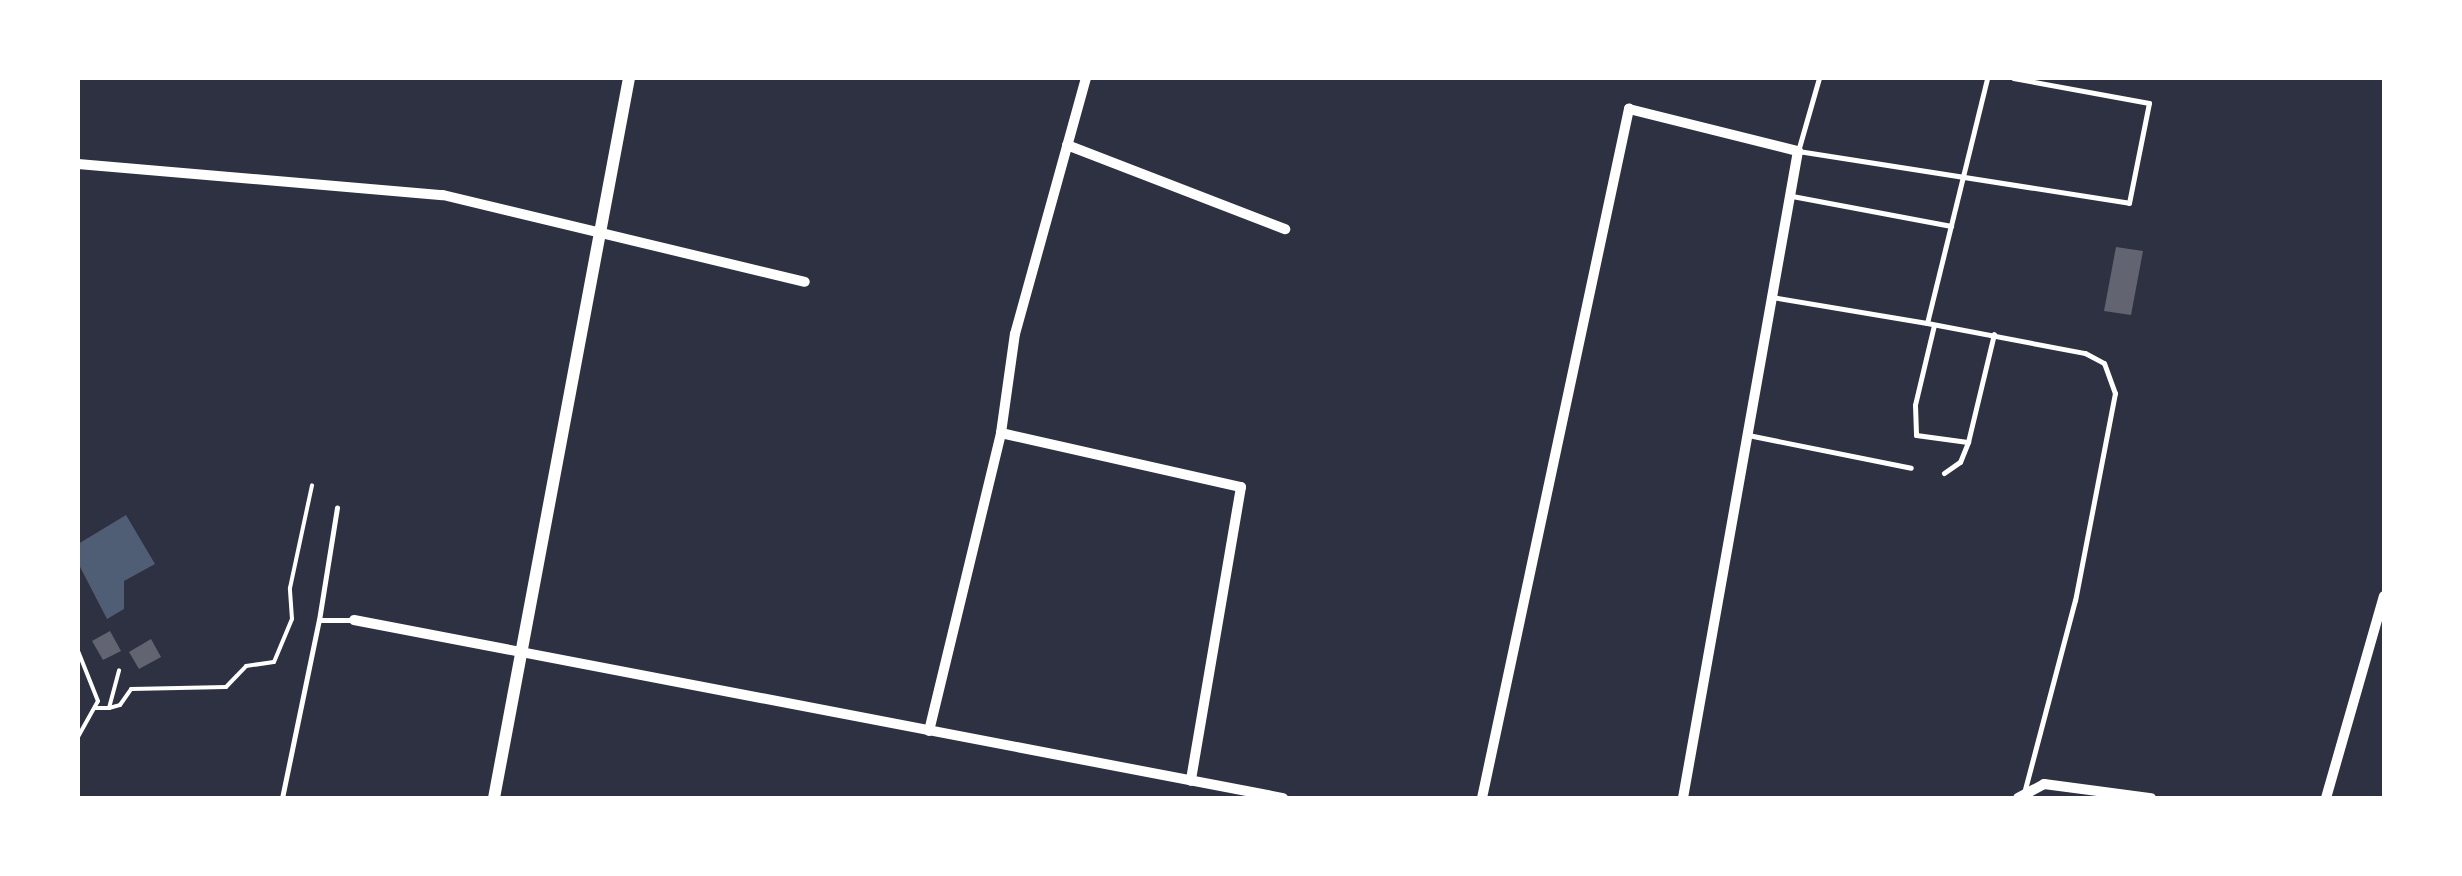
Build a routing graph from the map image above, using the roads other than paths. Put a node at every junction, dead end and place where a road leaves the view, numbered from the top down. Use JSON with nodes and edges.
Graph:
{"nodes":[{"id":1,"x":628,"y":78,"type":"edge"},
{"id":2,"x":1086,"y":78,"type":"edge"},
{"id":3,"x":1819,"y":78,"type":"edge"},
{"id":4,"x":1987,"y":78,"type":"edge"},
{"id":5,"x":2014,"y":78,"type":"edge"},
{"id":6,"x":1068,"y":144,"type":"junction"},
{"id":7,"x":1798,"y":151,"type":"junction"},
{"id":8,"x":78,"y":164,"type":"edge"},
{"id":9,"x":1963,"y":174,"type":"junction"},
{"id":10,"x":1790,"y":195,"type":"junction"},
{"id":11,"x":1951,"y":226,"type":"junction"},
{"id":12,"x":1285,"y":229,"type":"dead end"},
{"id":13,"x":600,"y":234,"type":"junction"},
{"id":14,"x":804,"y":282,"type":"dead end"},
{"id":15,"x":1772,"y":297,"type":"junction"},
{"id":16,"x":1930,"y":324,"type":"junction"},
{"id":17,"x":1994,"y":334,"type":"junction"},
{"id":18,"x":1001,"y":433,"type":"junction"},
{"id":19,"x":1748,"y":435,"type":"junction"},
{"id":20,"x":1968,"y":442,"type":"junction"},
{"id":21,"x":1911,"y":468,"type":"dead end"},
{"id":22,"x":1944,"y":473,"type":"dead end"},
{"id":23,"x":337,"y":507,"type":"dead end"},
{"id":24,"x":2384,"y":596,"type":"edge"},
{"id":25,"x":318,"y":620,"type":"junction"},
{"id":26,"x":354,"y":620,"type":"joint"},
{"id":27,"x":522,"y":652,"type":"junction"},
{"id":28,"x":930,"y":731,"type":"junction"},
{"id":29,"x":1191,"y":781,"type":"junction"},
{"id":30,"x":1223,"y":793,"type":"edge"},
{"id":31,"x":2021,"y":794,"type":"edge"},
{"id":32,"x":282,"y":798,"type":"edge"},
{"id":33,"x":494,"y":798,"type":"edge"},
{"id":34,"x":1283,"y":798,"type":"edge"},
{"id":35,"x":1482,"y":798,"type":"edge"},
{"id":36,"x":1683,"y":798,"type":"edge"},
{"id":37,"x":2151,"y":798,"type":"edge"},
{"id":38,"x":2326,"y":798,"type":"edge"}],
"edges":[{"from":1,"to":13,"type":"street"},
{"from":2,"to":6,"type":"street"},
{"from":3,"to":7,"type":"lane"},
{"from":4,"to":9,"type":"lane"},
{"from":5,"to":9,"type":"lane"},
{"from":6,"to":12,"type":"street"},
{"from":6,"to":18,"type":"street"},
{"from":7,"to":9,"type":"lane"},
{"from":7,"to":10,"type":"street"},
{"from":7,"to":35,"type":"street"},
{"from":8,"to":13,"type":"street"},
{"from":9,"to":11,"type":"lane"},
{"from":10,"to":11,"type":"lane"},
{"from":10,"to":15,"type":"street"},
{"from":11,"to":16,"type":"lane"},
{"from":13,"to":14,"type":"street"},
{"from":13,"to":27,"type":"street"},
{"from":15,"to":16,"type":"lane"},
{"from":15,"to":19,"type":"street"},
{"from":16,"to":17,"type":"lane"},
{"from":16,"to":20,"type":"lane"},
{"from":17,"to":20,"type":"lane"},
{"from":17,"to":31,"type":"lane"},
{"from":18,"to":28,"type":"street"},
{"from":18,"to":29,"type":"street"},
{"from":19,"to":21,"type":"lane"},
{"from":19,"to":36,"type":"street"},
{"from":20,"to":22,"type":"lane"},
{"from":23,"to":25,"type":"lane"},
{"from":24,"to":38,"type":"street"},
{"from":25,"to":26,"type":"lane"},
{"from":25,"to":32,"type":"lane"},
{"from":26,"to":27,"type":"street"},
{"from":27,"to":28,"type":"street"},
{"from":27,"to":33,"type":"street"},
{"from":28,"to":29,"type":"street"},
{"from":29,"to":30,"type":"street"},
{"from":30,"to":34,"type":"street"},
{"from":31,"to":37,"type":"street"}]}
